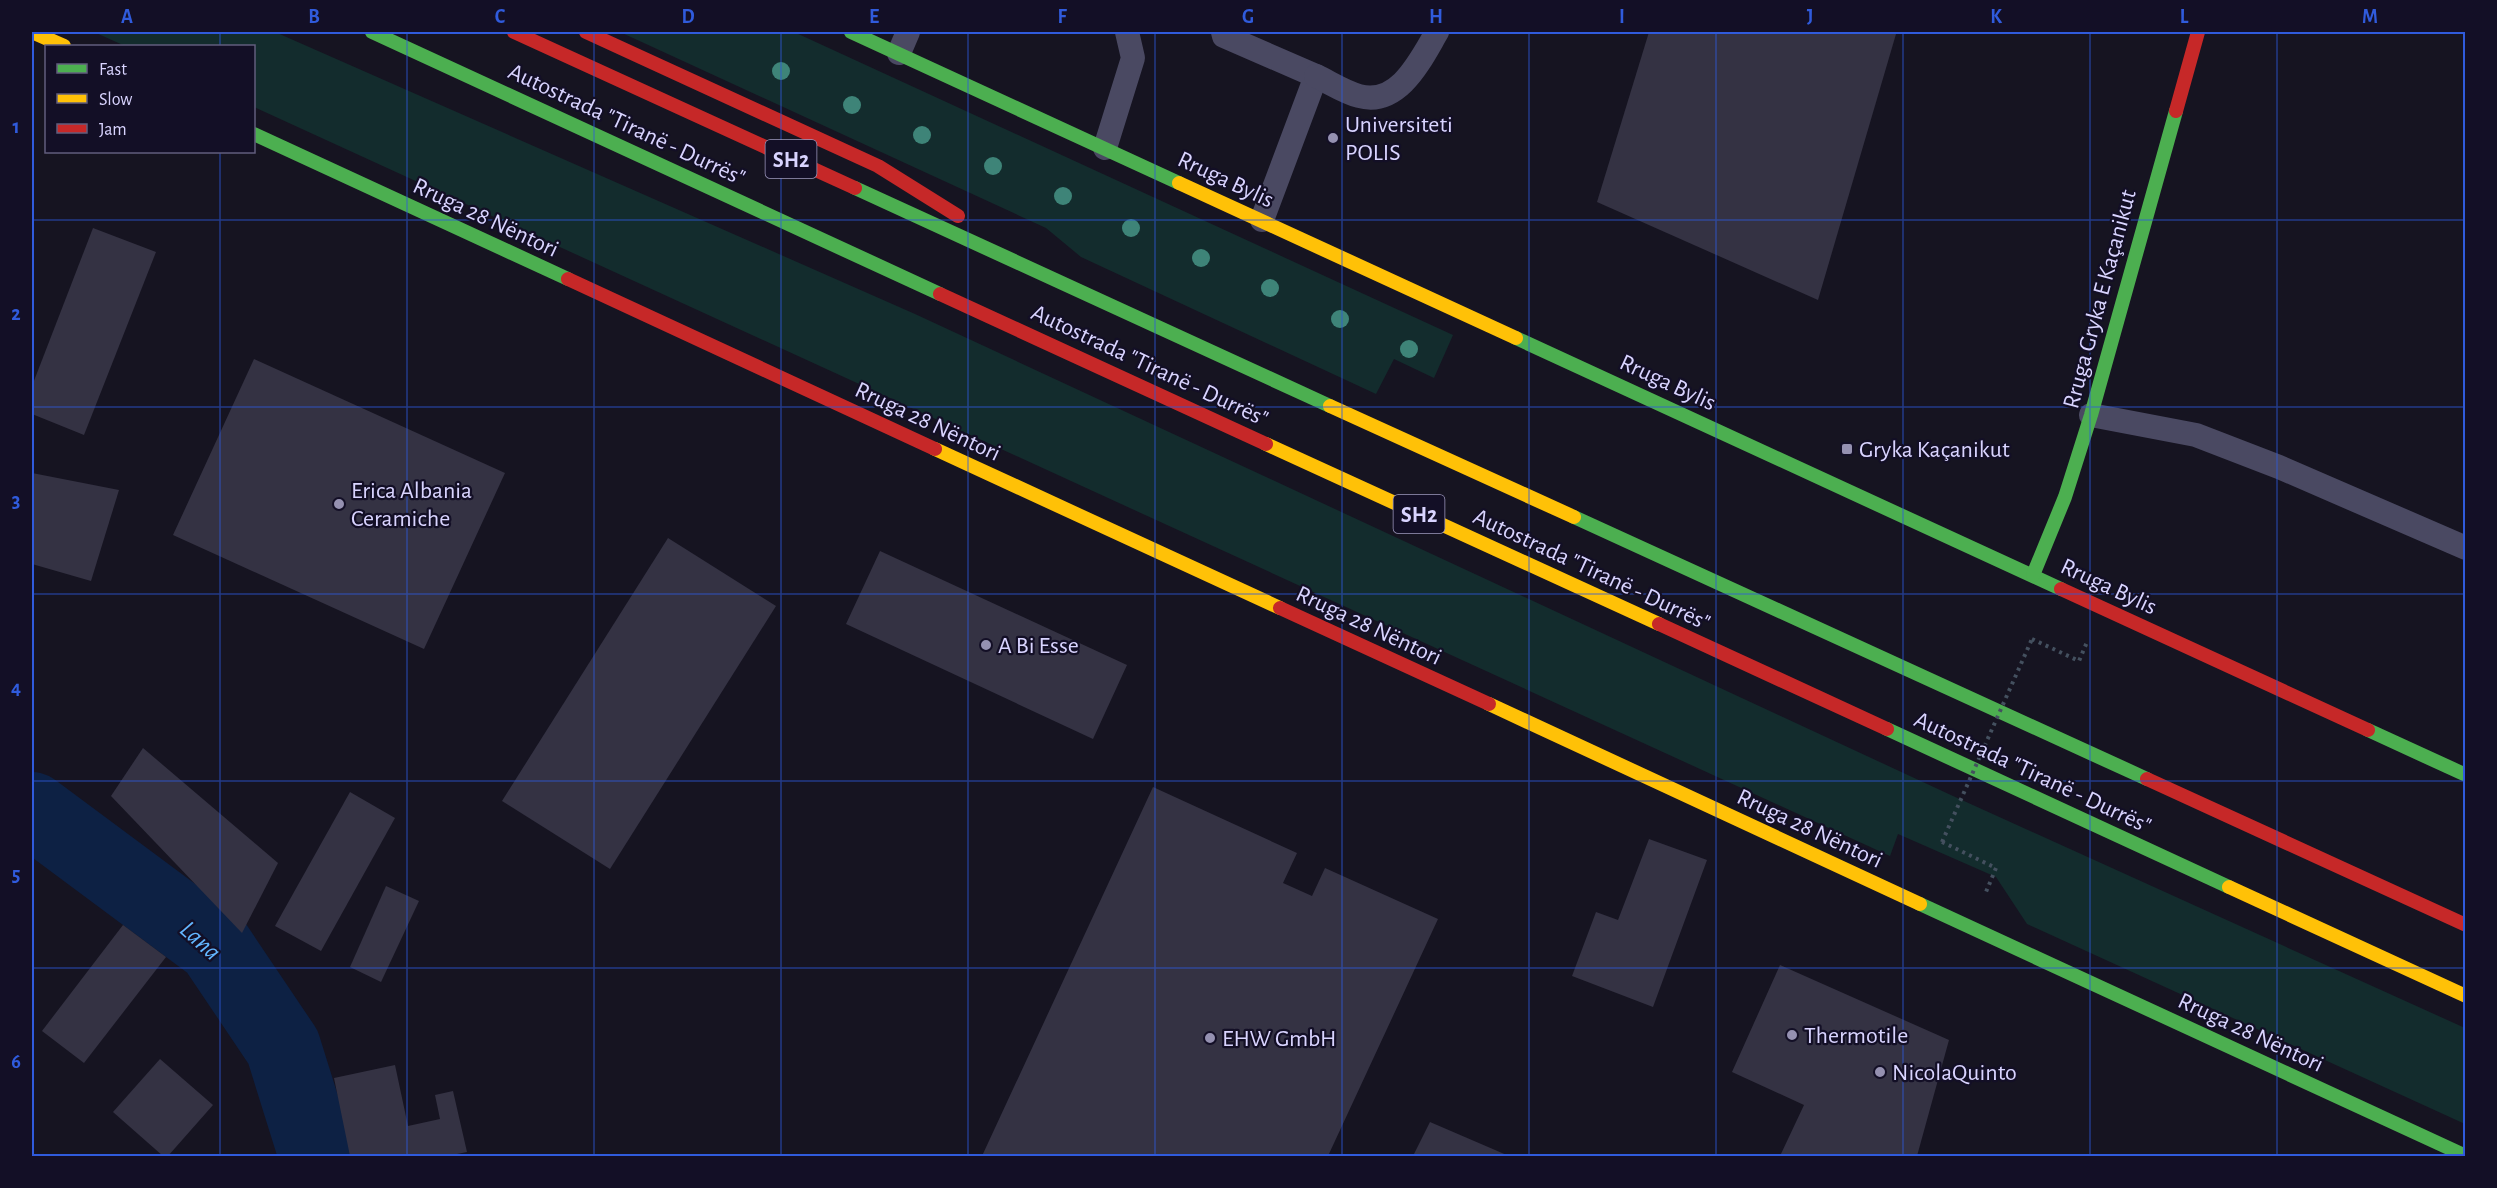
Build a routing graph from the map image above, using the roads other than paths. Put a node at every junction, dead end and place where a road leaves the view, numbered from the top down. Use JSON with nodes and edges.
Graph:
{"nodes":[{"id":1,"x":32,"y":32,"type":"edge"},
{"id":2,"x":372,"y":32,"type":"edge"},
{"id":3,"x":514,"y":32,"type":"edge"},
{"id":4,"x":586,"y":32,"type":"edge"},
{"id":5,"x":851,"y":32,"type":"edge"},
{"id":6,"x":1127,"y":32,"type":"edge"},
{"id":7,"x":1223,"y":32,"type":"edge"},
{"id":8,"x":1437,"y":32,"type":"edge"},
{"id":9,"x":2198,"y":32,"type":"edge"},
{"id":10,"x":903,"y":42,"type":"edge"},
{"id":11,"x":62,"y":45,"type":"edge"},
{"id":12,"x":1316,"y":76,"type":"junction"},
{"id":13,"x":255,"y":134,"type":"edge"},
{"id":14,"x":1105,"y":148,"type":"junction"},
{"id":15,"x":1262,"y":220,"type":"junction"},
{"id":16,"x":1069,"y":285,"type":"junction"},
{"id":17,"x":2091,"y":415,"type":"junction"},
{"id":18,"x":2466,"y":548,"type":"edge"},
{"id":19,"x":2033,"y":575,"type":"junction"},
{"id":20,"x":2466,"y":775,"type":"edge"},
{"id":21,"x":2466,"y":925,"type":"edge"},
{"id":22,"x":2466,"y":996,"type":"edge"},
{"id":23,"x":2466,"y":1156,"type":"edge"}],
"edges":[{"from":1,"to":11,"type":"main road"},
{"from":2,"to":22,"type":"main road","name":"Autostrada \"Tiranë - Durrës\"","number":"SH2"},
{"from":3,"to":16,"type":"main road","name":"Autostrada \"Tiranë - Durrës\"","number":"SH2"},
{"from":4,"to":16,"type":"main road"},
{"from":5,"to":10,"type":"main road","name":"Rruga Bylis"},
{"from":6,"to":14,"type":"lane"},
{"from":7,"to":12,"type":"lane"},
{"from":8,"to":12,"type":"lane"},
{"from":9,"to":17,"type":"main road","name":"Rruga Gryka E Kaçanikut"},
{"from":10,"to":14,"type":"main road","name":"Rruga Bylis"},
{"from":12,"to":15,"type":"lane"},
{"from":13,"to":23,"type":"main road","name":"Rruga 28 Nëntori"},
{"from":14,"to":15,"type":"main road","name":"Rruga Bylis"},
{"from":15,"to":19,"type":"main road","name":"Rruga Bylis"},
{"from":16,"to":21,"type":"main road","name":"Autostrada \"Tiranë - Durrës\"","number":"SH2"},
{"from":17,"to":18,"type":"lane"},
{"from":17,"to":19,"type":"main road","name":"Rruga Gryka E Kaçanikut"},
{"from":19,"to":20,"type":"main road","name":"Rruga Bylis"}]}
